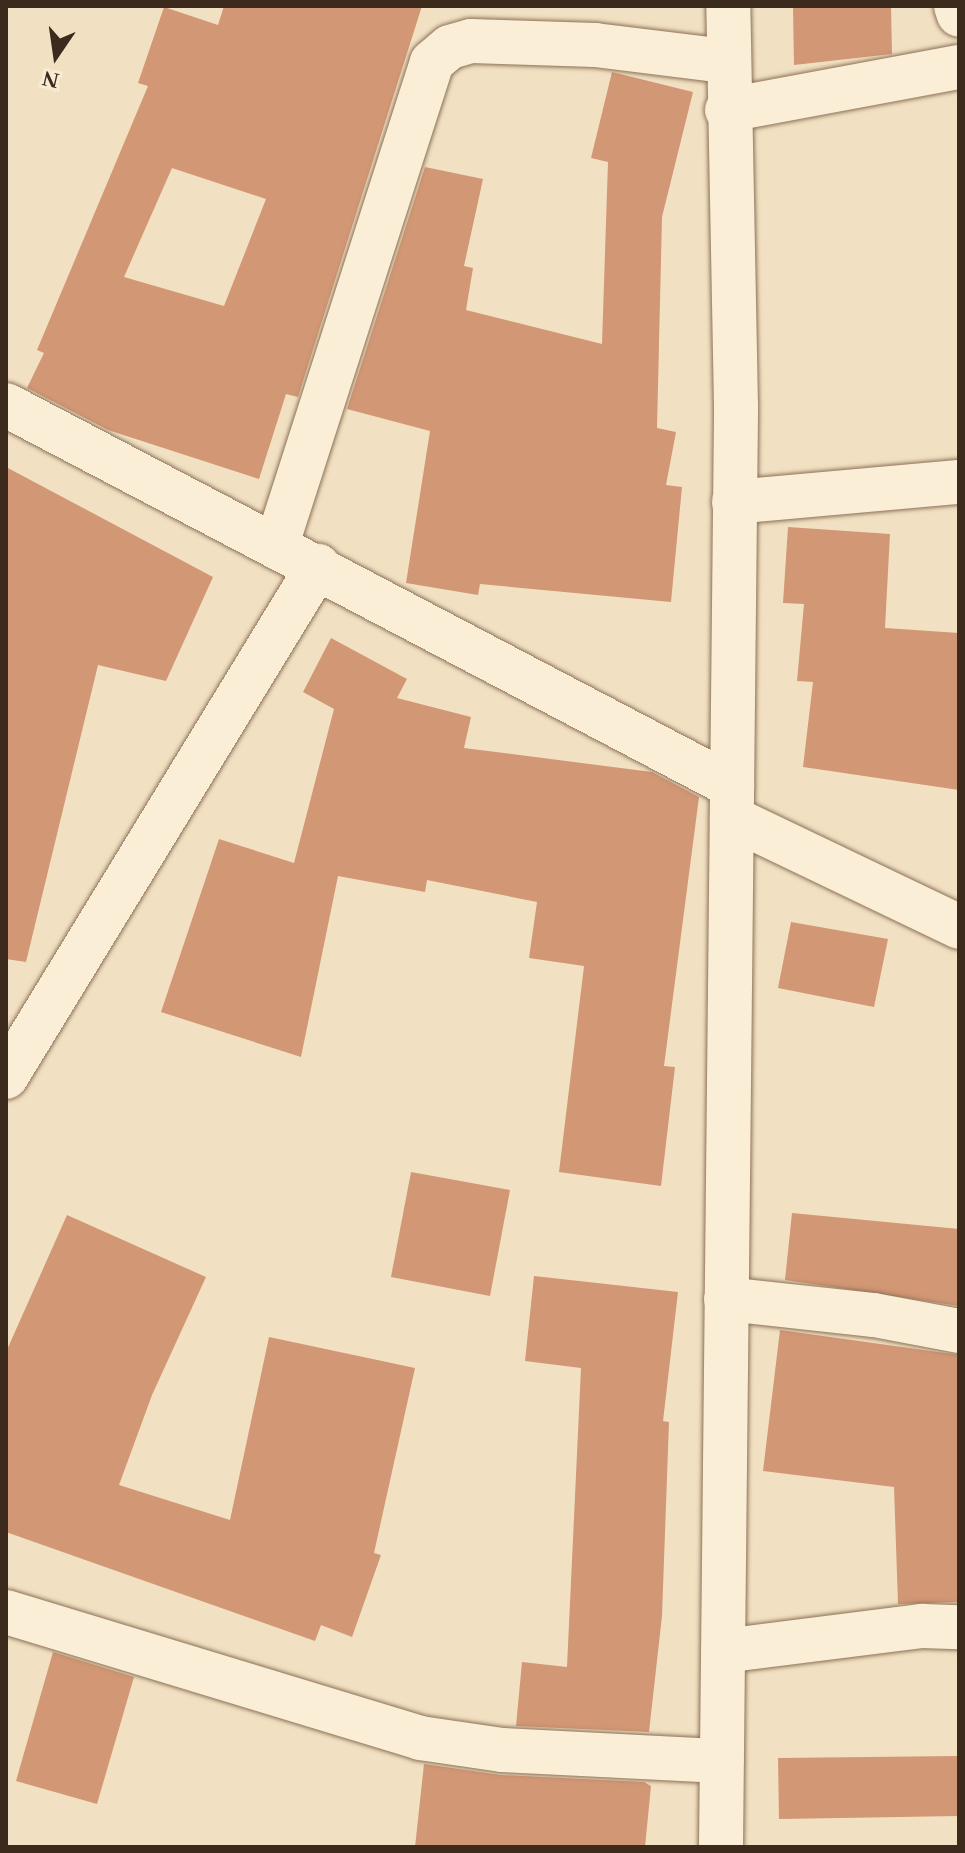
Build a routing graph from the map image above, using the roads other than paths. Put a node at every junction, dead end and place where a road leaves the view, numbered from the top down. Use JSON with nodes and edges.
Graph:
{"nodes":[{"id":1,"x":728,"y":6,"type":"edge"},
{"id":2,"x":956,"y":6,"type":"edge"},
{"id":3,"x":959,"y":15,"type":"edge"},
{"id":4,"x":726,"y":61,"type":"junction"},
{"id":5,"x":959,"y":67,"type":"edge"},
{"id":6,"x":727,"y":110,"type":"junction"},
{"id":7,"x":6,"y":405,"type":"edge"},
{"id":8,"x":959,"y":482,"type":"edge"},
{"id":9,"x":734,"y":502,"type":"junction"},
{"id":10,"x":277,"y":544,"type":"junction"},
{"id":11,"x":318,"y":566,"type":"junction"},
{"id":12,"x":732,"y":802,"type":"junction"},
{"id":13,"x":959,"y":927,"type":"edge"},
{"id":14,"x":11,"y":1054,"type":"edge"},
{"id":15,"x":726,"y":1299,"type":"junction"},
{"id":16,"x":959,"y":1331,"type":"edge"},
{"id":17,"x":6,"y":1612,"type":"edge"},
{"id":18,"x":959,"y":1627,"type":"edge"},
{"id":19,"x":723,"y":1651,"type":"junction"},
{"id":20,"x":722,"y":1761,"type":"junction"},
{"id":21,"x":721,"y":1847,"type":"edge"}],
"edges":[{"from":1,"to":4,"type":"street"},
{"from":2,"to":3,"type":"street"},
{"from":4,"to":6,"type":"street"},
{"from":4,"to":10,"type":"street"},
{"from":5,"to":6,"type":"street"},
{"from":6,"to":9,"type":"street"},
{"from":7,"to":10,"type":"street"},
{"from":8,"to":9,"type":"street"},
{"from":9,"to":12,"type":"street"},
{"from":10,"to":11,"type":"street"},
{"from":11,"to":12,"type":"street"},
{"from":11,"to":14,"type":"street"},
{"from":12,"to":13,"type":"street"},
{"from":12,"to":15,"type":"street"},
{"from":15,"to":16,"type":"street"},
{"from":15,"to":19,"type":"street"},
{"from":17,"to":20,"type":"street"},
{"from":18,"to":19,"type":"street"},
{"from":19,"to":20,"type":"street"},
{"from":20,"to":21,"type":"street"}]}
